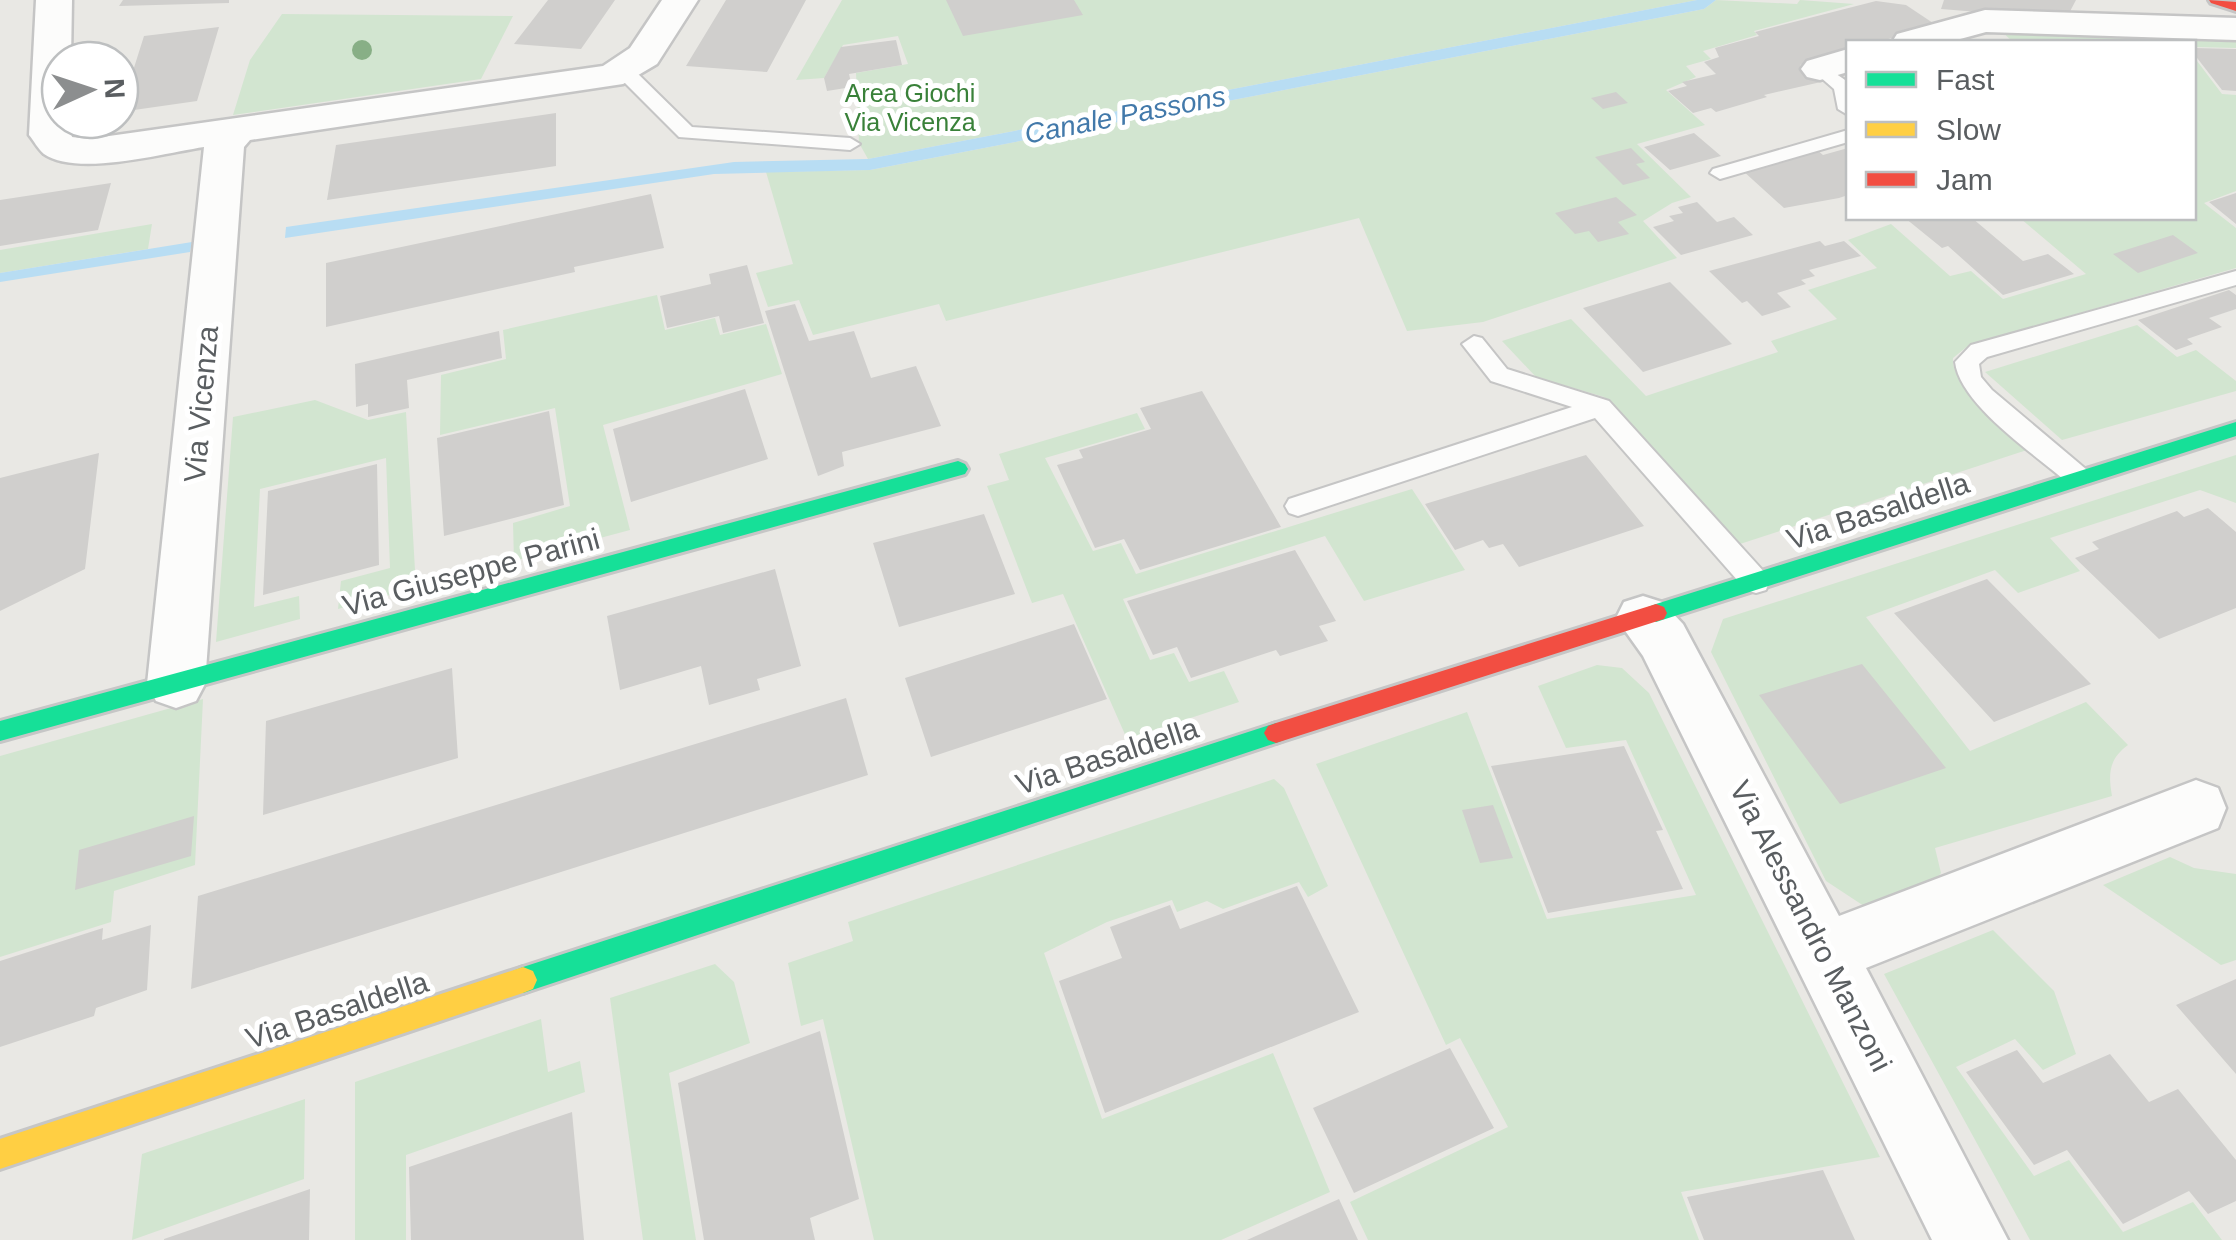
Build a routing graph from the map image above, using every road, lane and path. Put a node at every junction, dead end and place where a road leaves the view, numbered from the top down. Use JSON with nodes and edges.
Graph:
{"nodes":[{"id":1,"x":54,"y":0,"type":"edge"},
{"id":2,"x":680,"y":0,"type":"edge"},
{"id":3,"x":2216,"y":0,"type":"edge"},
{"id":4,"x":2236,"y":8,"type":"edge"},
{"id":5,"x":2236,"y":29,"type":"edge"},
{"id":6,"x":1917,"y":40,"type":"edge"},
{"id":7,"x":1834,"y":64,"type":"edge"},
{"id":8,"x":625,"y":72,"type":"junction"},
{"id":9,"x":1846,"y":98,"type":"edge"},
{"id":10,"x":238,"y":130,"type":"junction"},
{"id":11,"x":1846,"y":137,"type":"edge"},
{"id":12,"x":850,"y":144,"type":"dead end"},
{"id":13,"x":1720,"y":173,"type":"dead end"},
{"id":14,"x":2236,"y":278,"type":"edge"},
{"id":15,"x":1474,"y":344,"type":"dead end"},
{"id":16,"x":1600,"y":407,"type":"junction"},
{"id":17,"x":2236,"y":429,"type":"edge"},
{"id":18,"x":958,"y":469,"type":"dead end"},
{"id":19,"x":2078,"y":477,"type":"junction"},
{"id":20,"x":1298,"y":506,"type":"dead end"},
{"id":21,"x":1756,"y":582,"type":"junction"},
{"id":22,"x":1643,"y":618,"type":"junction"},
{"id":23,"x":176,"y":684,"type":"junction"},
{"id":24,"x":0,"y":731,"type":"edge"},
{"id":25,"x":2196,"y":808,"type":"dead end"},
{"id":26,"x":1825,"y":953,"type":"junction"},
{"id":27,"x":0,"y":1154,"type":"edge"},
{"id":28,"x":1971,"y":1240,"type":"edge"}],
"edges":[{"from":1,"to":10,"type":"street"},
{"from":2,"to":8,"type":"street"},
{"from":3,"to":4,"type":"street"},
{"from":5,"to":6,"type":"street"},
{"from":7,"to":9,"type":"lane"},
{"from":8,"to":10,"type":"street"},
{"from":8,"to":12,"type":"lane"},
{"from":10,"to":23,"type":"street","name":"Via Vicenza"},
{"from":11,"to":13,"type":"lane"},
{"from":14,"to":19,"type":"lane"},
{"from":15,"to":16,"type":"lane"},
{"from":16,"to":20,"type":"lane"},
{"from":16,"to":21,"type":"lane"},
{"from":17,"to":19,"type":"street","name":"Via Basaldella"},
{"from":18,"to":23,"type":"street","name":"Via Giuseppe Parini"},
{"from":19,"to":21,"type":"street","name":"Via Basaldella"},
{"from":21,"to":22,"type":"street","name":"Via Basaldella"},
{"from":22,"to":26,"type":"street","name":"Via Alessandro Manzoni"},
{"from":22,"to":27,"type":"street","name":"Via Basaldella"},
{"from":23,"to":24,"type":"street","name":"Via Giuseppe Parini"},
{"from":25,"to":26,"type":"street"},
{"from":26,"to":28,"type":"street","name":"Via Alessandro Manzoni"}]}
